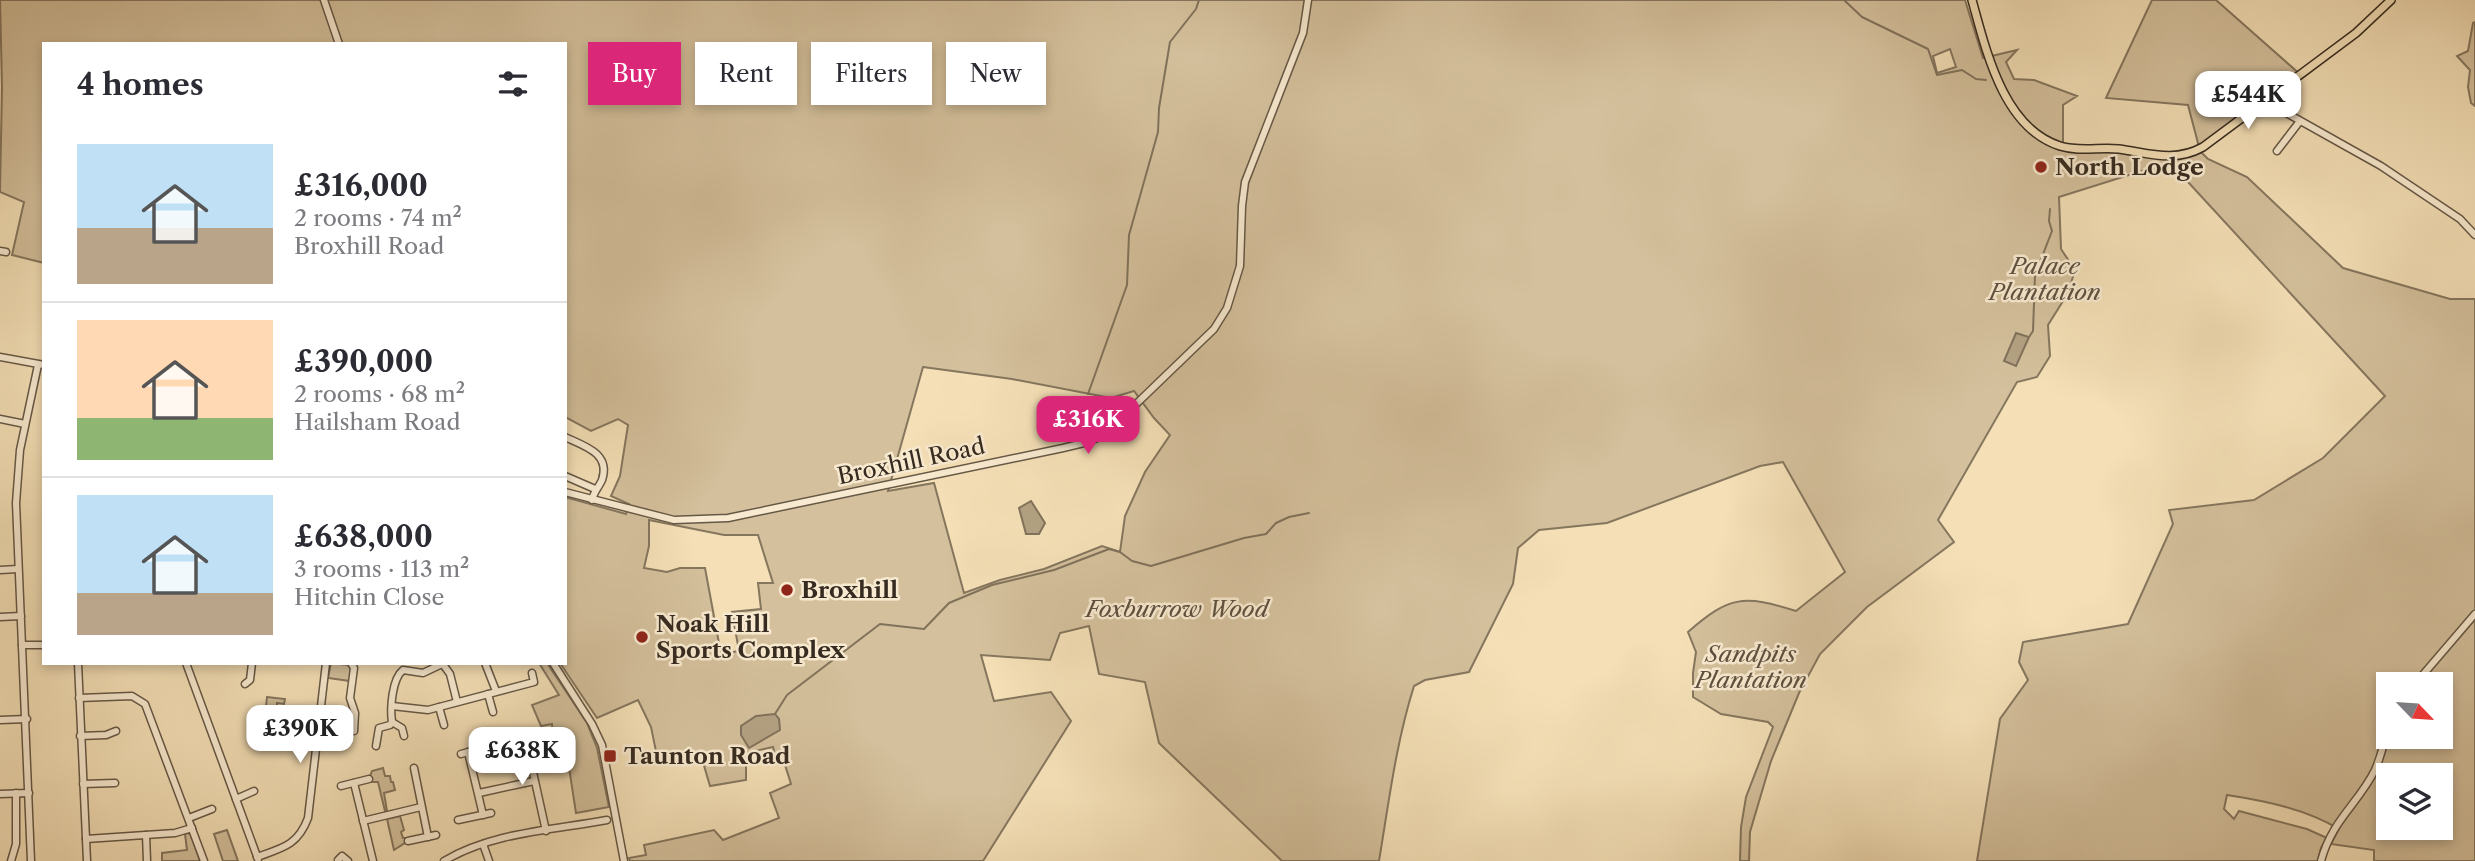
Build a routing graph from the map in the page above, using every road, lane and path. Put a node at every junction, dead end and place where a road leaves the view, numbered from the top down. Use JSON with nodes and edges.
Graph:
{"nodes":[{"id":1,"x":324,"y":0,"type":"edge"},
{"id":2,"x":1308,"y":0,"type":"edge"},
{"id":3,"x":1972,"y":0,"type":"edge"},
{"id":4,"x":2391,"y":0,"type":"edge"},
{"id":5,"x":338,"y":42,"type":"edge"},
{"id":6,"x":2265,"y":101,"type":"junction"},
{"id":7,"x":2300,"y":121,"type":"junction"},
{"id":8,"x":2277,"y":151,"type":"dead end"},
{"id":9,"x":2475,"y":235,"type":"edge"},
{"id":10,"x":0,"y":357,"type":"edge"},
{"id":11,"x":41,"y":365,"type":"edge"},
{"id":12,"x":0,"y":419,"type":"edge"},
{"id":13,"x":25,"y":424,"type":"junction"},
{"id":14,"x":567,"y":438,"type":"edge"},
{"id":15,"x":567,"y":477,"type":"edge"},
{"id":16,"x":595,"y":489,"type":"junction"},
{"id":17,"x":567,"y":493,"type":"edge"},
{"id":18,"x":592,"y":500,"type":"junction"},
{"id":19,"x":18,"y":569,"type":"junction"},
{"id":20,"x":0,"y":570,"type":"edge"},
{"id":21,"x":2475,"y":614,"type":"edge"},
{"id":22,"x":21,"y":615,"type":"junction"},
{"id":23,"x":0,"y":617,"type":"edge"},
{"id":24,"x":22,"y":645,"type":"junction"},
{"id":25,"x":42,"y":645,"type":"edge"},
{"id":26,"x":78,"y":665,"type":"edge"},
{"id":27,"x":187,"y":665,"type":"edge"},
{"id":28,"x":252,"y":665,"type":"edge"},
{"id":29,"x":326,"y":665,"type":"edge"},
{"id":30,"x":353,"y":665,"type":"edge"},
{"id":31,"x":438,"y":665,"type":"edge"},
{"id":32,"x":443,"y":665,"type":"edge"},
{"id":33,"x":485,"y":665,"type":"edge"},
{"id":34,"x":554,"y":665,"type":"edge"},
{"id":35,"x":2425,"y":672,"type":"edge"},
{"id":36,"x":532,"y":673,"type":"dead end"},
{"id":37,"x":534,"y":682,"type":"junction"},
{"id":38,"x":245,"y":684,"type":"dead end"},
{"id":39,"x":537,"y":691,"type":"dead end"},
{"id":40,"x":492,"y":692,"type":"junction"},
{"id":41,"x":79,"y":698,"type":"junction"},
{"id":42,"x":457,"y":702,"type":"junction"},
{"id":43,"x":393,"y":706,"type":"junction"},
{"id":44,"x":439,"y":707,"type":"junction"},
{"id":45,"x":493,"y":712,"type":"dead end"},
{"id":46,"x":273,"y":716,"type":"dead end"},
{"id":47,"x":27,"y":719,"type":"junction"},
{"id":48,"x":0,"y":720,"type":"edge"},
{"id":49,"x":319,"y":722,"type":"junction"},
{"id":50,"x":393,"y":722,"type":"junction"},
{"id":51,"x":444,"y":725,"type":"dead end"},
{"id":52,"x":116,"y":731,"type":"dead end"},
{"id":53,"x":354,"y":731,"type":"dead end"},
{"id":54,"x":80,"y":736,"type":"junction"},
{"id":55,"x":404,"y":736,"type":"dead end"},
{"id":56,"x":517,"y":738,"type":"dead end"},
{"id":57,"x":376,"y":746,"type":"dead end"},
{"id":58,"x":2382,"y":749,"type":"edge"},
{"id":59,"x":476,"y":750,"type":"dead end"},
{"id":60,"x":413,"y":767,"type":"dead end"},
{"id":61,"x":369,"y":779,"type":"dead end"},
{"id":62,"x":534,"y":781,"type":"junction"},
{"id":63,"x":115,"y":783,"type":"dead end"},
{"id":64,"x":354,"y":783,"type":"junction"},
{"id":65,"x":83,"y":784,"type":"junction"},
{"id":66,"x":341,"y":786,"type":"dead end"},
{"id":67,"x":254,"y":791,"type":"dead end"},
{"id":68,"x":16,"y":793,"type":"junction"},
{"id":69,"x":29,"y":793,"type":"junction"},
{"id":70,"x":478,"y":793,"type":"junction"},
{"id":71,"x":0,"y":794,"type":"edge"},
{"id":72,"x":236,"y":799,"type":"junction"},
{"id":73,"x":421,"y":807,"type":"junction"},
{"id":74,"x":212,"y":809,"type":"dead end"},
{"id":75,"x":189,"y":818,"type":"junction"},
{"id":76,"x":458,"y":820,"type":"dead end"},
{"id":77,"x":607,"y":820,"type":"dead end"},
{"id":78,"x":363,"y":821,"type":"junction"},
{"id":79,"x":192,"y":828,"type":"junction"},
{"id":80,"x":546,"y":831,"type":"junction"},
{"id":81,"x":146,"y":835,"type":"junction"},
{"id":82,"x":436,"y":835,"type":"dead end"},
{"id":83,"x":428,"y":836,"type":"junction"},
{"id":84,"x":86,"y":839,"type":"junction"},
{"id":85,"x":408,"y":841,"type":"dead end"},
{"id":86,"x":483,"y":844,"type":"junction"},
{"id":87,"x":258,"y":859,"type":"edge"},
{"id":88,"x":338,"y":860,"type":"edge"},
{"id":89,"x":11,"y":861,"type":"edge"},
{"id":90,"x":31,"y":861,"type":"edge"},
{"id":91,"x":87,"y":861,"type":"edge"},
{"id":92,"x":147,"y":861,"type":"edge"},
{"id":93,"x":204,"y":861,"type":"edge"},
{"id":94,"x":348,"y":861,"type":"edge"},
{"id":95,"x":373,"y":861,"type":"edge"},
{"id":96,"x":444,"y":861,"type":"edge"},
{"id":97,"x":489,"y":861,"type":"edge"},
{"id":98,"x":624,"y":861,"type":"edge"},
{"id":99,"x":2321,"y":861,"type":"edge"}],
"edges":[{"from":1,"to":5,"type":"street"},
{"from":2,"to":18,"type":"street","name":"Broxhill Road"},
{"from":3,"to":6,"type":"main road"},
{"from":4,"to":6,"type":"main road"},
{"from":6,"to":7,"type":"street"},
{"from":7,"to":8,"type":"street"},
{"from":7,"to":9,"type":"street"},
{"from":10,"to":11,"type":"street"},
{"from":11,"to":13,"type":"street"},
{"from":12,"to":13,"type":"street"},
{"from":13,"to":19,"type":"street"},
{"from":14,"to":16,"type":"street"},
{"from":15,"to":16,"type":"street"},
{"from":16,"to":18,"type":"street"},
{"from":17,"to":18,"type":"street","name":"Broxhill Road"},
{"from":19,"to":20,"type":"street"},
{"from":19,"to":22,"type":"street"},
{"from":21,"to":35,"type":"street"},
{"from":22,"to":23,"type":"street"},
{"from":22,"to":24,"type":"street"},
{"from":24,"to":25,"type":"street"},
{"from":24,"to":47,"type":"street"},
{"from":26,"to":41,"type":"street"},
{"from":27,"to":72,"type":"street"},
{"from":28,"to":38,"type":"street"},
{"from":29,"to":49,"type":"street"},
{"from":30,"to":53,"type":"street"},
{"from":31,"to":43,"type":"street"},
{"from":32,"to":42,"type":"street"},
{"from":33,"to":40,"type":"street"},
{"from":34,"to":98,"type":"street"},
{"from":36,"to":37,"type":"street"},
{"from":37,"to":39,"type":"street"},
{"from":37,"to":40,"type":"street"},
{"from":40,"to":42,"type":"street"},
{"from":40,"to":45,"type":"street"},
{"from":41,"to":54,"type":"street"},
{"from":41,"to":75,"type":"street"},
{"from":42,"to":44,"type":"street"},
{"from":43,"to":44,"type":"street"},
{"from":43,"to":50,"type":"street"},
{"from":44,"to":51,"type":"street"},
{"from":46,"to":49,"type":"street"},
{"from":47,"to":48,"type":"street"},
{"from":47,"to":69,"type":"street"},
{"from":49,"to":87,"type":"street"},
{"from":50,"to":55,"type":"street"},
{"from":50,"to":57,"type":"street"},
{"from":52,"to":54,"type":"street"},
{"from":54,"to":65,"type":"street"},
{"from":56,"to":62,"type":"street"},
{"from":58,"to":99,"type":"street"},
{"from":59,"to":70,"type":"street"},
{"from":60,"to":73,"type":"street"},
{"from":61,"to":64,"type":"street"},
{"from":62,"to":70,"type":"street"},
{"from":62,"to":80,"type":"street"},
{"from":63,"to":65,"type":"street"},
{"from":64,"to":66,"type":"street"},
{"from":64,"to":78,"type":"street"},
{"from":65,"to":84,"type":"street"},
{"from":67,"to":72,"type":"street"},
{"from":68,"to":69,"type":"street"},
{"from":68,"to":71,"type":"street"},
{"from":68,"to":89,"type":"street"},
{"from":69,"to":90,"type":"street"},
{"from":70,"to":76,"type":"street"},
{"from":72,"to":87,"type":"street"},
{"from":73,"to":78,"type":"street"},
{"from":73,"to":83,"type":"street"},
{"from":74,"to":75,"type":"street"},
{"from":75,"to":79,"type":"street"},
{"from":77,"to":80,"type":"street"},
{"from":78,"to":95,"type":"street"},
{"from":79,"to":81,"type":"street"},
{"from":79,"to":93,"type":"street"},
{"from":80,"to":86,"type":"street"},
{"from":81,"to":84,"type":"street"},
{"from":81,"to":92,"type":"street"},
{"from":82,"to":83,"type":"street"},
{"from":83,"to":85,"type":"street"},
{"from":84,"to":91,"type":"street"},
{"from":86,"to":96,"type":"street"},
{"from":86,"to":97,"type":"street"},
{"from":88,"to":94,"type":"street"}]}
